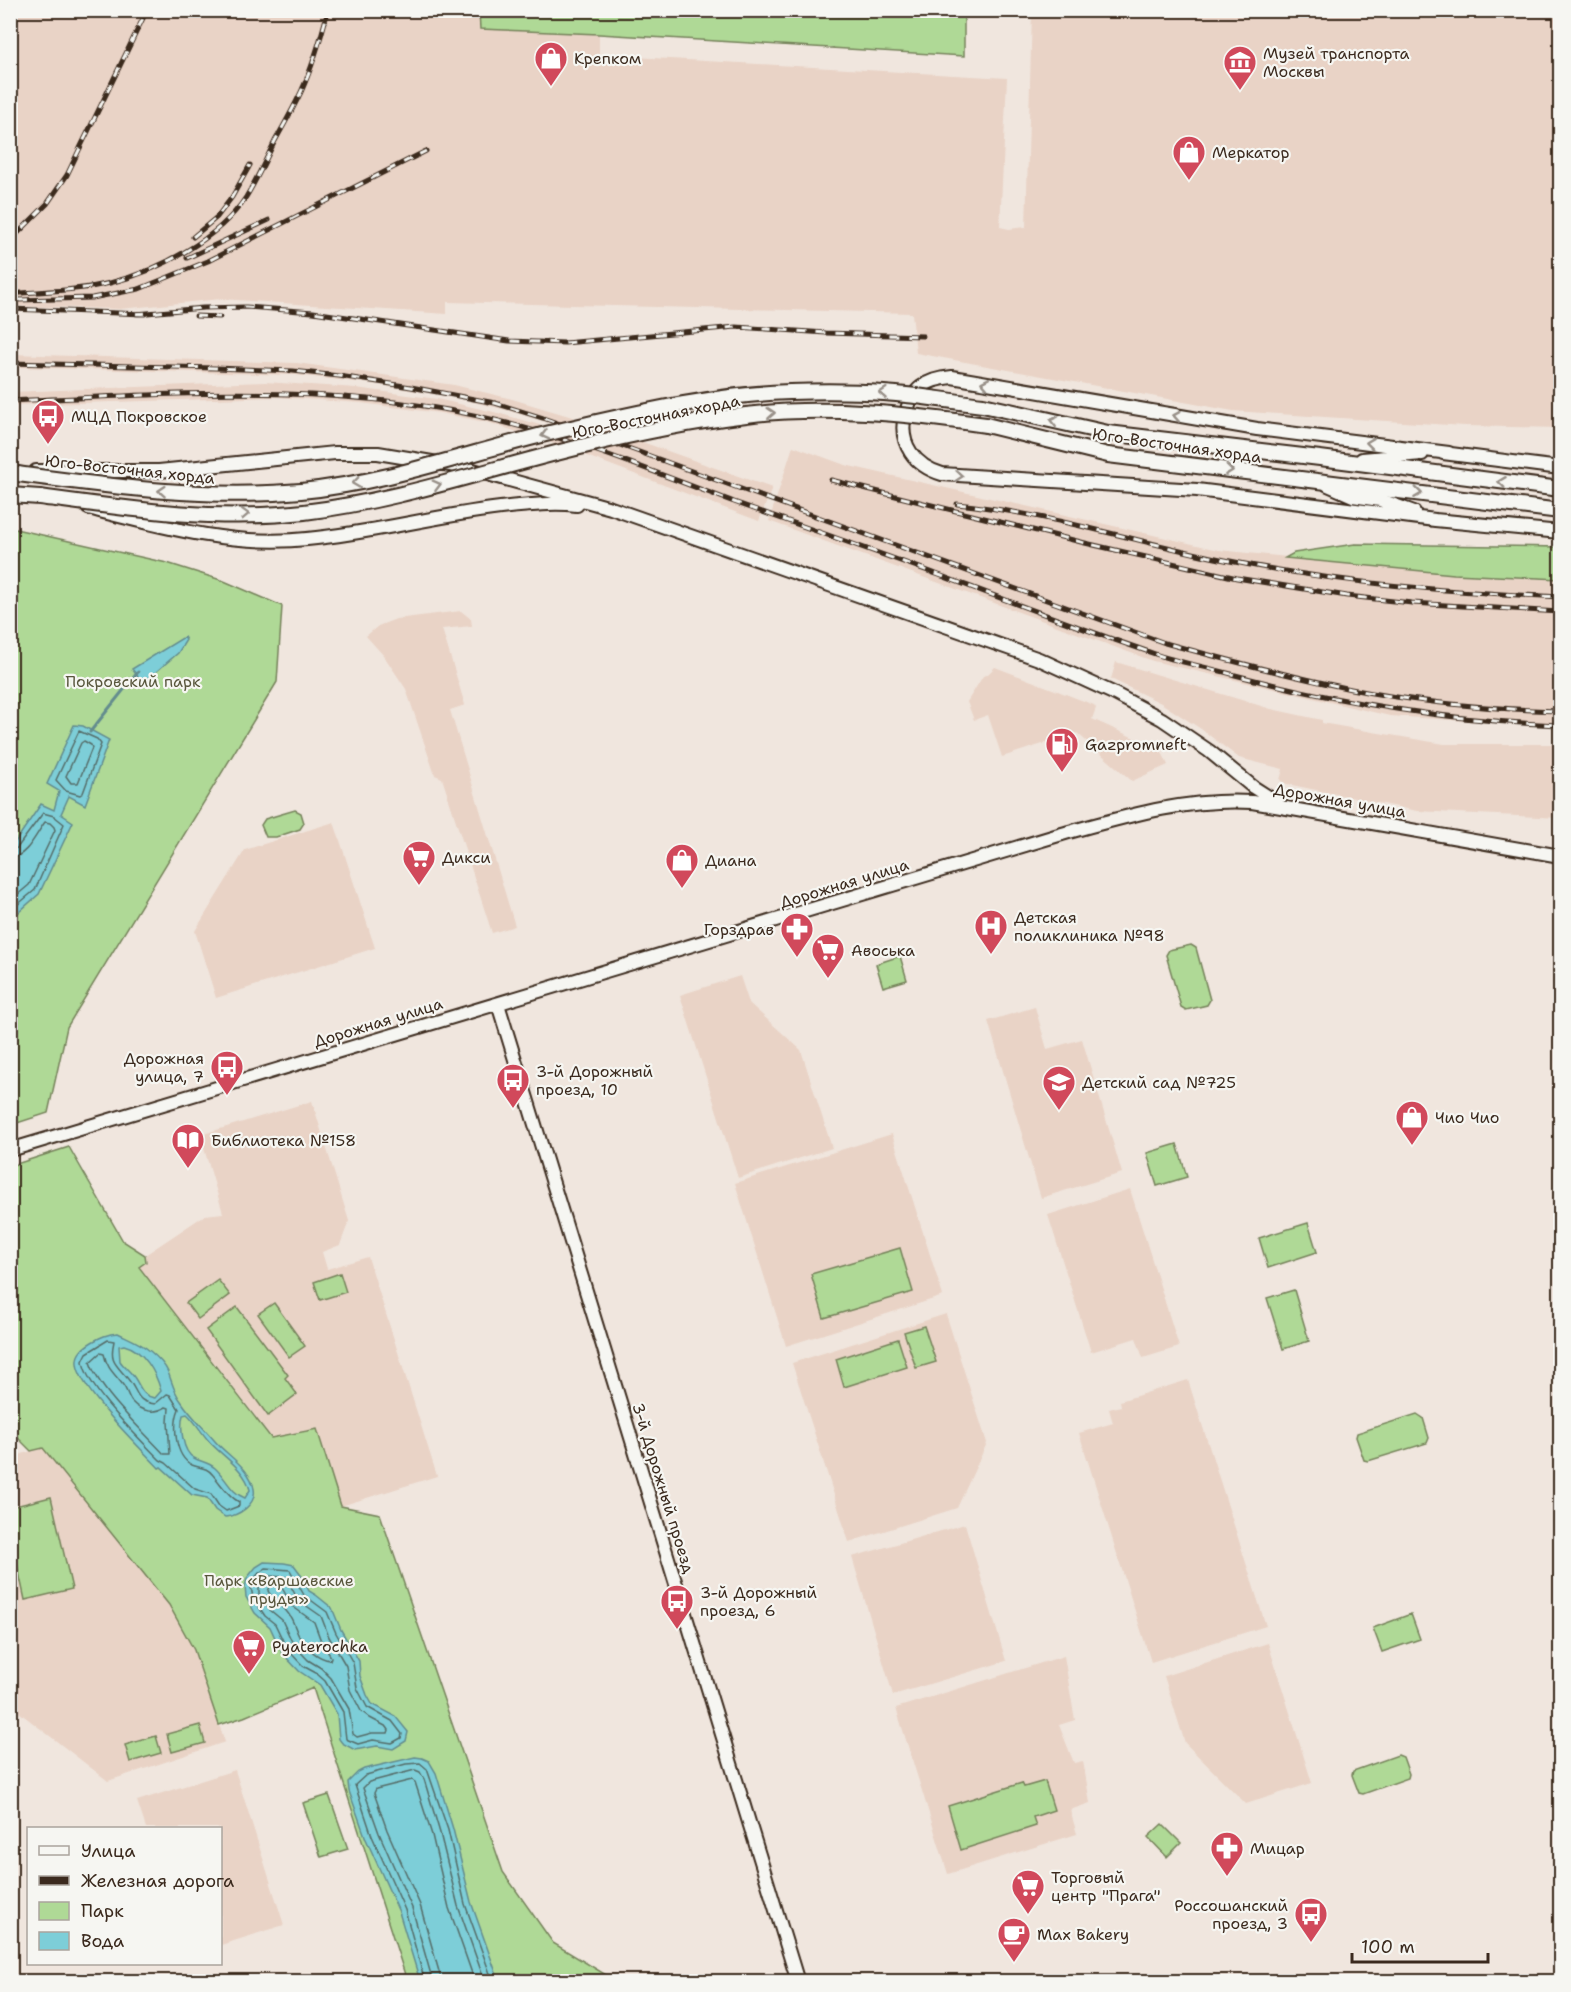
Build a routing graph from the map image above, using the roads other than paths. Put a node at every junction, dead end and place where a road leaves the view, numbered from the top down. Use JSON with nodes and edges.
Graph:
{"nodes":[{"id":1,"x":1449,"y":453,"type":"junction"},
{"id":2,"x":1320,"y":458,"type":"junction"},
{"id":3,"x":1560,"y":468,"type":"edge"},
{"id":4,"x":10,"y":472,"type":"edge"},
{"id":5,"x":1318,"y":481,"type":"junction"},
{"id":6,"x":1560,"y":489,"type":"edge"},
{"id":7,"x":10,"y":495,"type":"edge"},
{"id":8,"x":40,"y":497,"type":"junction"},
{"id":9,"x":611,"y":508,"type":"junction"},
{"id":10,"x":1560,"y":511,"type":"edge"},
{"id":11,"x":1435,"y":520,"type":"junction"},
{"id":12,"x":1560,"y":532,"type":"edge"},
{"id":13,"x":1236,"y":774,"type":"junction"},
{"id":14,"x":1229,"y":800,"type":"junction"},
{"id":15,"x":1252,"y":802,"type":"junction"},
{"id":16,"x":1288,"y":807,"type":"junction"},
{"id":17,"x":1560,"y":856,"type":"edge"},
{"id":18,"x":498,"y":1004,"type":"junction"},
{"id":19,"x":10,"y":1150,"type":"edge"},
{"id":20,"x":798,"y":1982,"type":"edge"}],
"edges":[{"from":1,"to":2,"type":"main road"},
{"from":1,"to":3,"type":"main road"},
{"from":1,"to":11,"type":"main road","one_way":true},
{"from":2,"to":4,"type":"main road","name":"Юго-Восточная хорда","one_way":true,"bridge":true},
{"from":6,"to":2,"type":"main road","name":"Юго-Восточная хорда","one_way":true},
{"from":4,"to":9,"type":"main road","bridge":true},
{"from":8,"to":5,"type":"main road","name":"Юго-Восточная хорда","one_way":true,"bridge":true},
{"from":5,"to":10,"type":"main road","name":"Юго-Восточная хорда","one_way":true},
{"from":5,"to":11,"type":"main road"},
{"from":7,"to":8,"type":"main road","name":"Юго-Восточная хорда"},
{"from":8,"to":9,"type":"main road","bridge":true},
{"from":9,"to":13,"type":"main road"},
{"from":11,"to":12,"type":"main road"},
{"from":13,"to":14,"type":"main road"},
{"from":13,"to":15,"type":"main road"},
{"from":13,"to":16,"type":"main road"},
{"from":14,"to":15,"type":"main road","name":"Дорожная улица"},
{"from":14,"to":18,"type":"main road","name":"Дорожная улица"},
{"from":15,"to":16,"type":"main road","name":"Дорожная улица"},
{"from":16,"to":17,"type":"main road","name":"Дорожная улица"},
{"from":18,"to":19,"type":"main road","name":"Дорожная улица"},
{"from":18,"to":20,"type":"main road","name":"3-й Дорожный проезд"}]}
